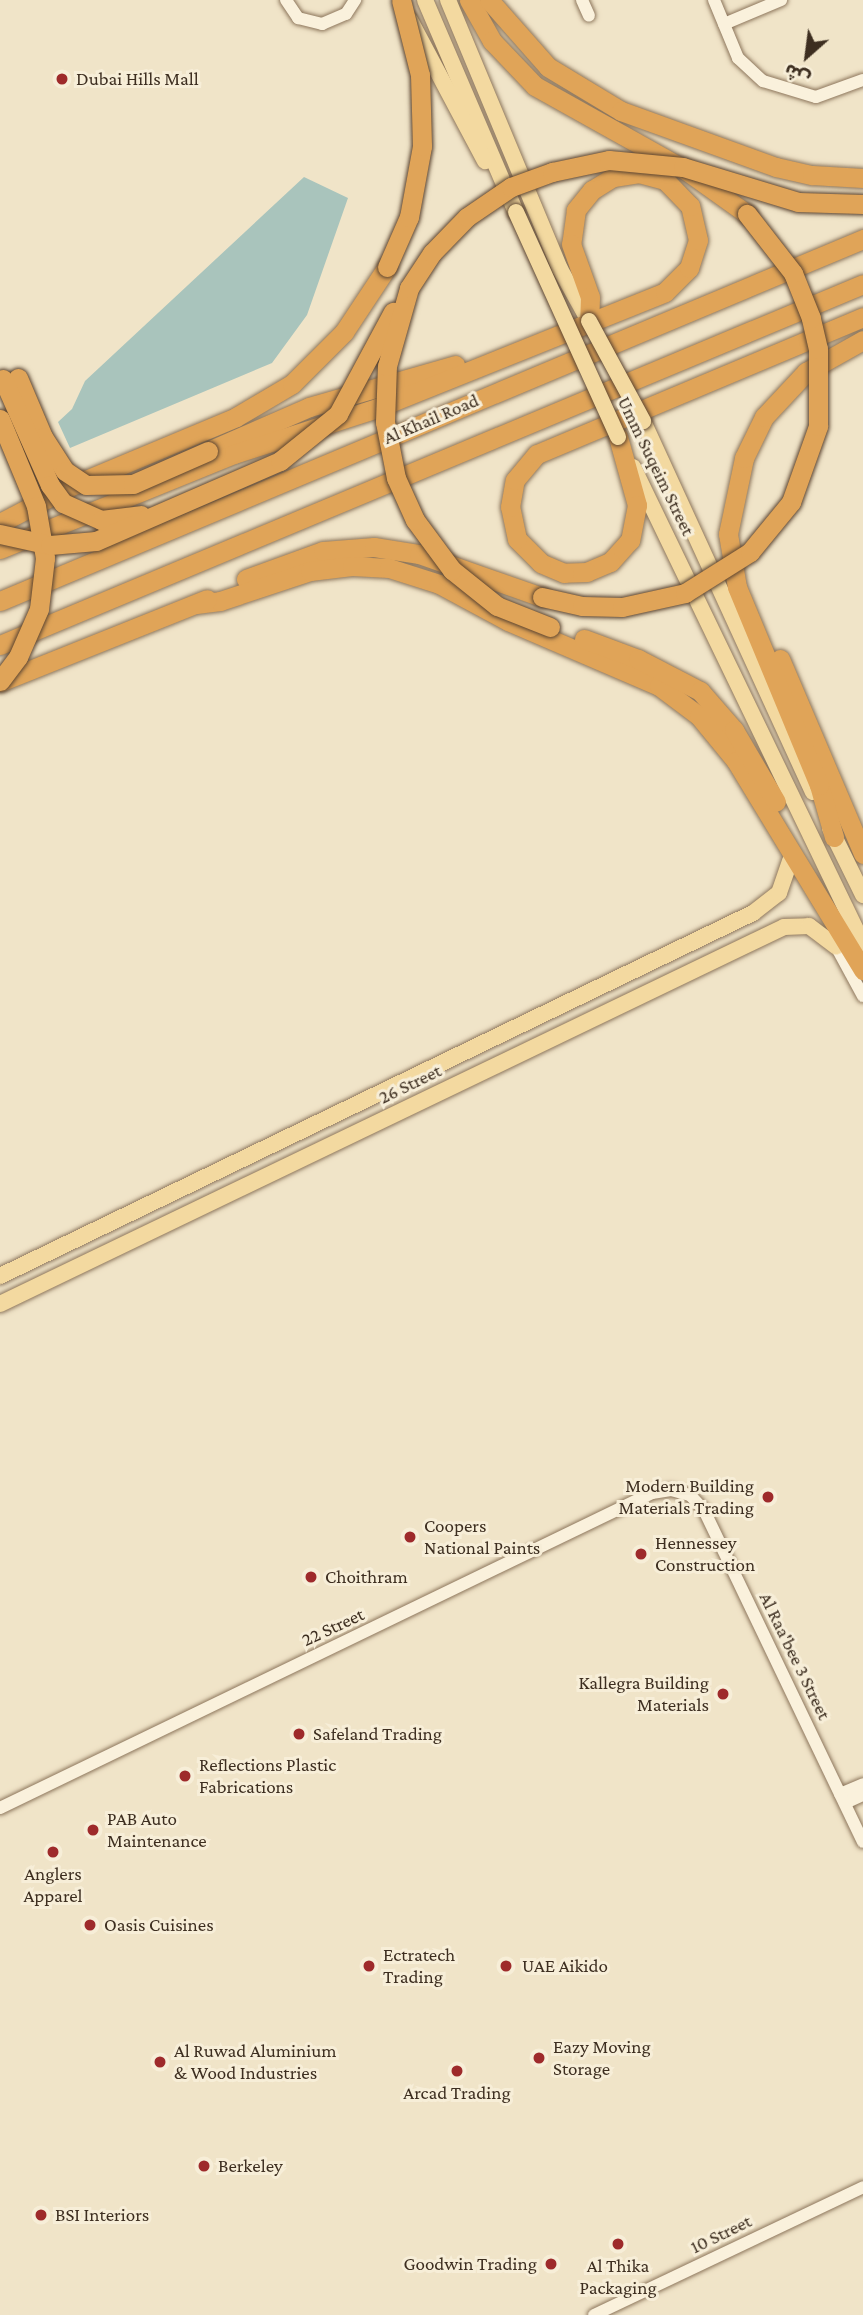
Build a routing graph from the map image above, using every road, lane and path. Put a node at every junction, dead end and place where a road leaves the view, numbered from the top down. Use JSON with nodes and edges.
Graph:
{"nodes":[{"id":1,"x":286,"y":0,"type":"edge"},
{"id":2,"x":355,"y":0,"type":"edge"},
{"id":3,"x":399,"y":0,"type":"edge"},
{"id":4,"x":425,"y":0,"type":"edge"},
{"id":5,"x":448,"y":0,"type":"edge"},
{"id":6,"x":470,"y":0,"type":"edge"},
{"id":7,"x":480,"y":0,"type":"edge"},
{"id":8,"x":489,"y":0,"type":"edge"},
{"id":9,"x":582,"y":0,"type":"edge"},
{"id":10,"x":714,"y":0,"type":"edge"},
{"id":11,"x":781,"y":0,"type":"edge"},
{"id":12,"x":589,"y":16,"type":"dead end"},
{"id":13,"x":724,"y":24,"type":"junction"},
{"id":14,"x":863,"y":80,"type":"edge"},
{"id":15,"x":644,"y":148,"type":"junction"},
{"id":16,"x":496,"y":173,"type":"junction"},
{"id":17,"x":863,"y":178,"type":"edge"},
{"id":18,"x":863,"y":204,"type":"edge"},
{"id":19,"x":863,"y":239,"type":"edge"},
{"id":20,"x":863,"y":284,"type":"edge"},
{"id":21,"x":410,"y":288,"type":"junction"},
{"id":22,"x":863,"y":317,"type":"edge"},
{"id":23,"x":589,"y":321,"type":"junction"},
{"id":24,"x":863,"y":340,"type":"edge"},
{"id":25,"x":541,"y":343,"type":"junction"},
{"id":26,"x":0,"y":419,"type":"edge"},
{"id":27,"x":618,"y":437,"type":"junction"},
{"id":28,"x":737,"y":486,"type":"junction"},
{"id":29,"x":202,"y":496,"type":"junction"},
{"id":30,"x":0,"y":523,"type":"edge"},
{"id":31,"x":0,"y":534,"type":"edge"},
{"id":32,"x":0,"y":549,"type":"edge"},
{"id":33,"x":0,"y":601,"type":"edge"},
{"id":34,"x":196,"y":604,"type":"junction"},
{"id":35,"x":0,"y":645,"type":"edge"},
{"id":36,"x":0,"y":682,"type":"edge"},
{"id":37,"x":719,"y":738,"type":"junction"},
{"id":38,"x":834,"y":837,"type":"junction"},
{"id":39,"x":862,"y":851,"type":"edge"},
{"id":40,"x":790,"y":861,"type":"junction"},
{"id":41,"x":863,"y":895,"type":"edge"},
{"id":42,"x":863,"y":944,"type":"edge"},
{"id":43,"x":835,"y":946,"type":"junction"},
{"id":44,"x":863,"y":963,"type":"edge"},
{"id":45,"x":863,"y":970,"type":"edge"},
{"id":46,"x":595,"y":989,"type":"junction"},
{"id":47,"x":863,"y":996,"type":"edge"},
{"id":48,"x":587,"y":1021,"type":"junction"},
{"id":49,"x":300,"y":1130,"type":"junction"},
{"id":50,"x":285,"y":1166,"type":"junction"},
{"id":51,"x":0,"y":1276,"type":"edge"},
{"id":52,"x":0,"y":1304,"type":"edge"},
{"id":53,"x":684,"y":1492,"type":"joint"},
{"id":54,"x":863,"y":1784,"type":"edge"},
{"id":55,"x":863,"y":1795,"type":"edge"},
{"id":56,"x":842,"y":1799,"type":"junction"},
{"id":57,"x":0,"y":1808,"type":"edge"},
{"id":58,"x":863,"y":1842,"type":"edge"},
{"id":59,"x":863,"y":2187,"type":"edge"},
{"id":60,"x":594,"y":2315,"type":"edge"}],
"edges":[{"from":1,"to":2,"type":"street"},
{"from":3,"to":16,"type":"main road"},
{"from":3,"to":30,"type":"highway","bridge":true},
{"from":4,"to":16,"type":"main road","name":"Umm Suqeim Street"},
{"from":5,"to":23,"type":"main road","name":"Umm Suqeim Street"},
{"from":6,"to":15,"type":"highway"},
{"from":7,"to":15,"type":"highway"},
{"from":8,"to":17,"type":"highway"},
{"from":9,"to":12,"type":"street"},
{"from":10,"to":13,"type":"street"},
{"from":11,"to":13,"type":"street"},
{"from":13,"to":14,"type":"street"},
{"from":15,"to":34,"type":"highway","bridge":true},
{"from":16,"to":27,"type":"main road","name":"Umm Suqeim Street","bridge":true},
{"from":18,"to":21,"type":"highway","bridge":true},
{"from":19,"to":33,"type":"highway","name":"Al Khail Road"},
{"from":20,"to":35,"type":"highway"},
{"from":21,"to":29,"type":"highway","bridge":true},
{"from":21,"to":44,"type":"highway","bridge":true},
{"from":22,"to":27,"type":"highway"},
{"from":23,"to":25,"type":"highway"},
{"from":23,"to":38,"type":"main road","name":"Umm Suqeim Street","bridge":true},
{"from":24,"to":28,"type":"highway"},
{"from":25,"to":29,"type":"highway","bridge":true},
{"from":25,"to":32,"type":"highway"},
{"from":26,"to":36,"type":"highway","bridge":true},
{"from":27,"to":42,"type":"main road","name":"Umm Suqeim Street"},
{"from":28,"to":38,"type":"highway"},
{"from":28,"to":39,"type":"highway"},
{"from":29,"to":31,"type":"highway","bridge":true},
{"from":34,"to":36,"type":"highway"},
{"from":34,"to":37,"type":"highway"},
{"from":37,"to":40,"type":"street"},
{"from":37,"to":45,"type":"highway"},
{"from":38,"to":41,"type":"main road","name":"Umm Suqeim Street"},
{"from":40,"to":43,"type":"street"},
{"from":40,"to":46,"type":"main road","name":"26 Street"},
{"from":43,"to":47,"type":"street"},
{"from":43,"to":48,"type":"main road","name":"26 Street"},
{"from":46,"to":48,"type":"main road"},
{"from":46,"to":49,"type":"main road","name":"26 Street"},
{"from":48,"to":50,"type":"main road","name":"26 Street"},
{"from":49,"to":50,"type":"main road"},
{"from":49,"to":51,"type":"main road","name":"26 Street"},
{"from":50,"to":52,"type":"main road","name":"26 Street"},
{"from":53,"to":56,"type":"street","name":"Al Raa'bee 3 Street"},
{"from":53,"to":57,"type":"street","name":"22 Street"},
{"from":54,"to":56,"type":"street"},
{"from":55,"to":56,"type":"street"},
{"from":56,"to":58,"type":"street","name":"Al Raa'bee 3 Street"},
{"from":59,"to":60,"type":"street","name":"10 Street"}]}
